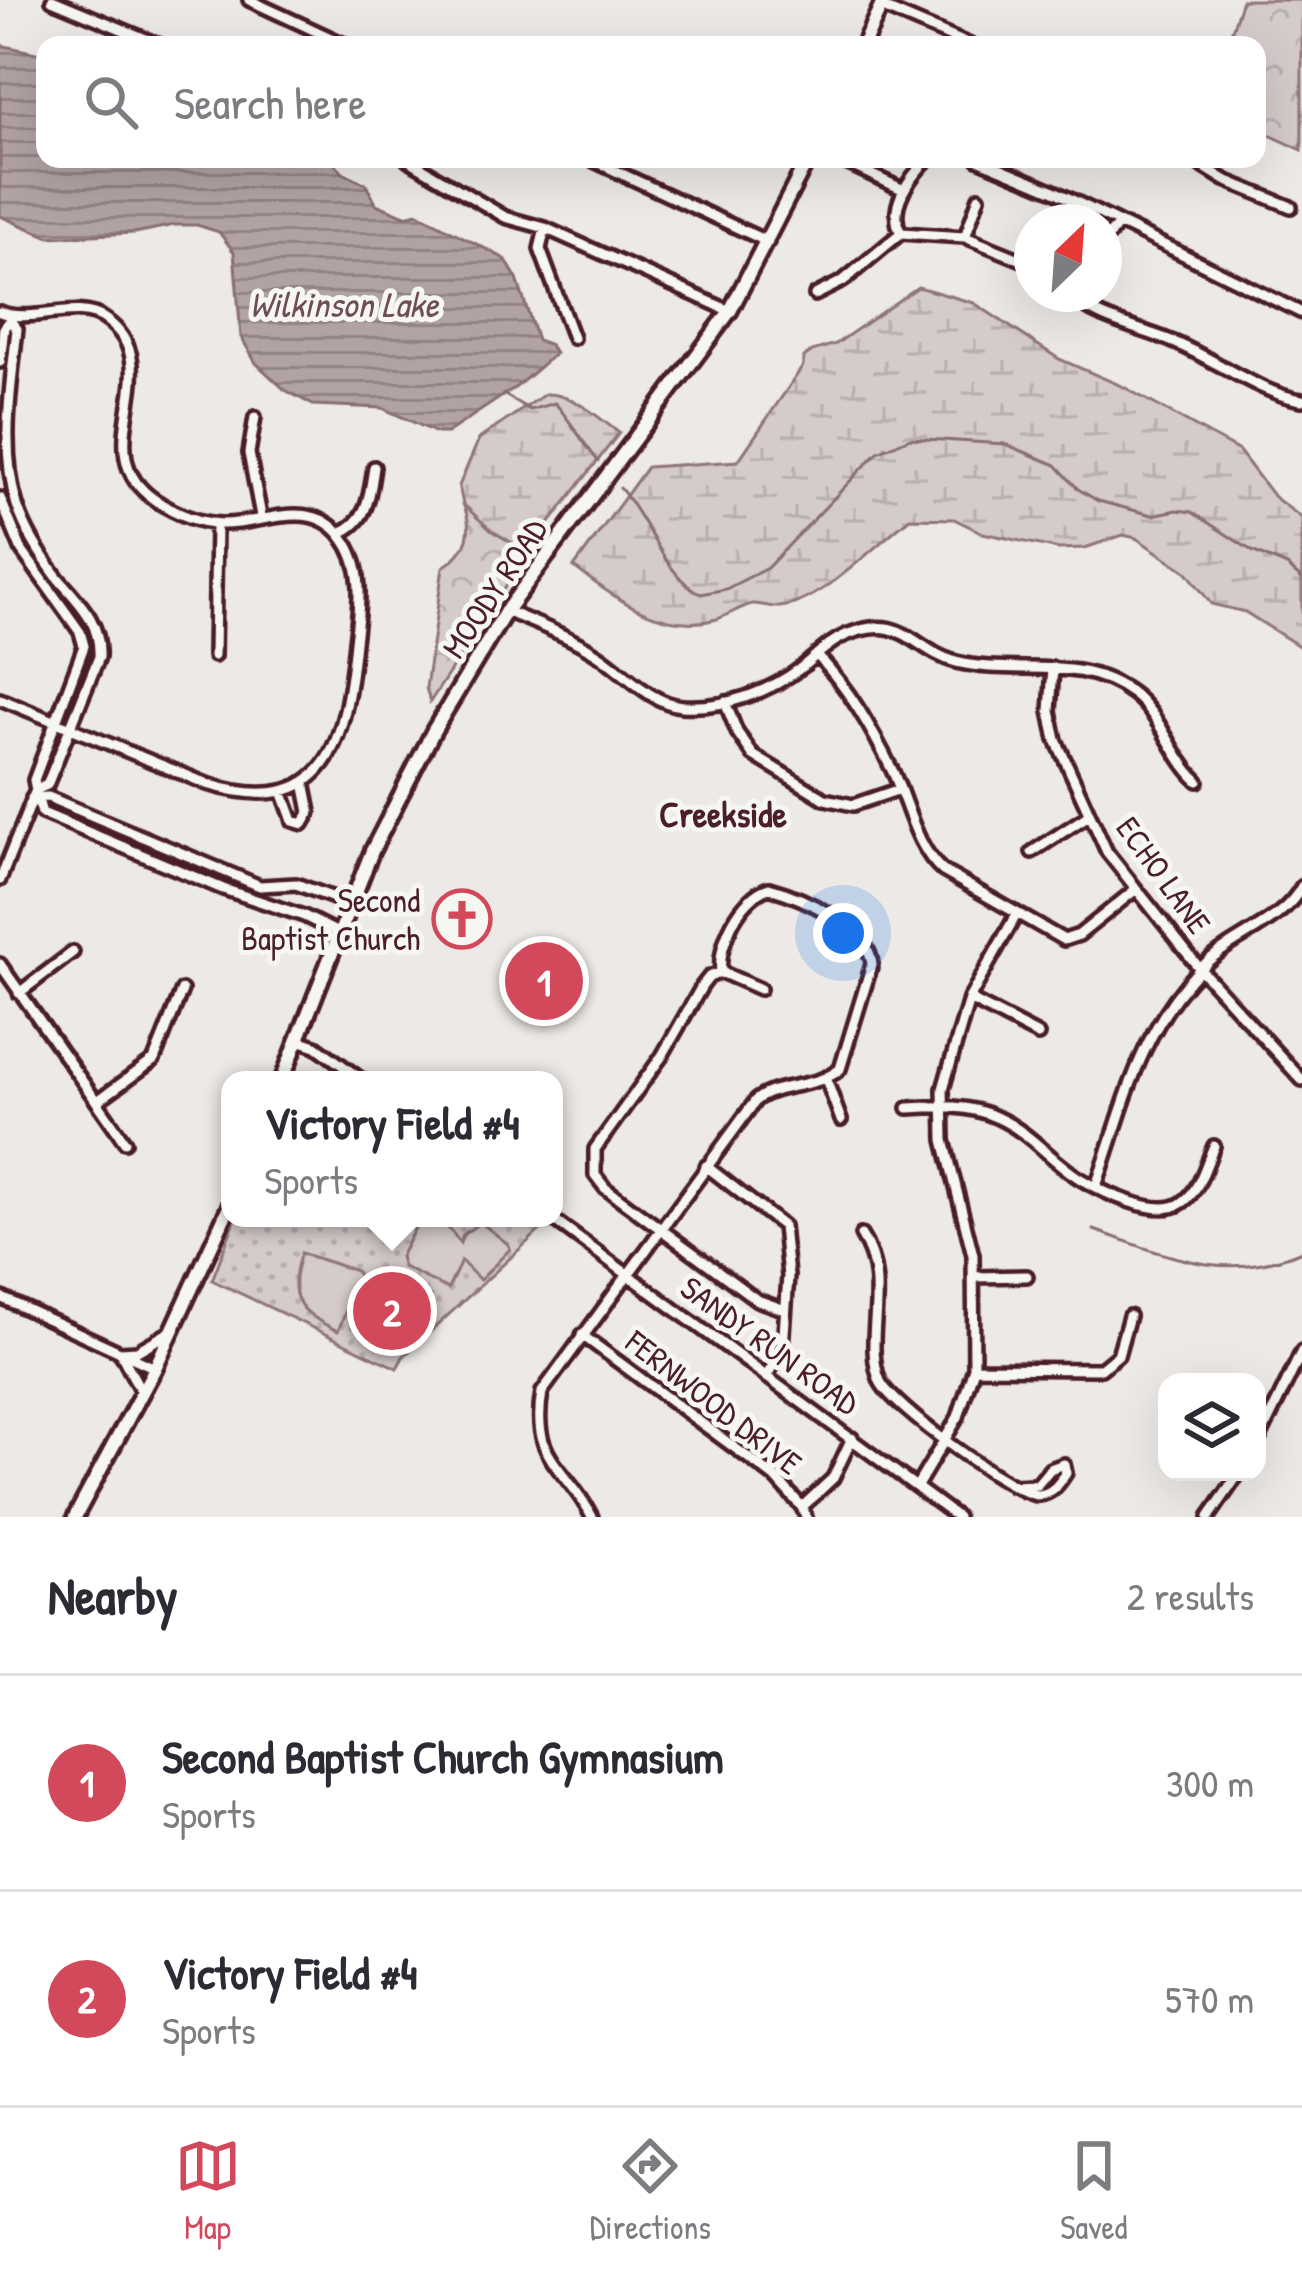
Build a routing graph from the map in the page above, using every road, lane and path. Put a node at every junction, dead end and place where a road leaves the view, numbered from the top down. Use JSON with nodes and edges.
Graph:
{"nodes":[{"id":1,"x":54,"y":0,"type":"edge"},
{"id":2,"x":249,"y":0,"type":"edge"},
{"id":3,"x":882,"y":3,"type":"edge"},
{"id":4,"x":139,"y":36,"type":"edge"},
{"id":5,"x":327,"y":36,"type":"edge"},
{"id":6,"x":867,"y":36,"type":"edge"},
{"id":7,"x":951,"y":36,"type":"edge"},
{"id":8,"x":422,"y":168,"type":"edge"},
{"id":9,"x":609,"y":168,"type":"edge"},
{"id":10,"x":804,"y":168,"type":"edge"},
{"id":11,"x":857,"y":168,"type":"edge"},
{"id":12,"x":921,"y":168,"type":"edge"},
{"id":13,"x":998,"y":168,"type":"edge"},
{"id":14,"x":1206,"y":168,"type":"edge"},
{"id":15,"x":904,"y":190,"type":"junction"},
{"id":16,"x":979,"y":197,"type":"dead end"},
{"id":17,"x":1076,"y":204,"type":"edge"},
{"id":18,"x":1291,"y":207,"type":"dead end"},
{"id":19,"x":1122,"y":225,"type":"edge"},
{"id":20,"x":545,"y":229,"type":"junction"},
{"id":21,"x":902,"y":233,"type":"junction"},
{"id":22,"x":965,"y":237,"type":"junction"},
{"id":23,"x":768,"y":242,"type":"junction"},
{"id":24,"x":1014,"y":257,"type":"edge"},
{"id":25,"x":815,"y":295,"type":"dead end"},
{"id":26,"x":730,"y":311,"type":"junction"},
{"id":27,"x":0,"y":312,"type":"edge"},
{"id":28,"x":1093,"y":312,"type":"edge"},
{"id":29,"x":1302,"y":314,"type":"edge"},
{"id":30,"x":11,"y":320,"type":"junction"},
{"id":31,"x":573,"y":338,"type":"dead end"},
{"id":32,"x":0,"y":362,"type":"edge"},
{"id":33,"x":1302,"y":400,"type":"edge"},
{"id":34,"x":4,"y":412,"type":"edge"},
{"id":35,"x":255,"y":417,"type":"dead end"},
{"id":36,"x":374,"y":467,"type":"dead end"},
{"id":37,"x":0,"y":498,"type":"edge"},
{"id":38,"x":19,"y":509,"type":"junction"},
{"id":39,"x":5,"y":515,"type":"junction"},
{"id":40,"x":261,"y":516,"type":"junction"},
{"id":41,"x":216,"y":524,"type":"junction"},
{"id":42,"x":339,"y":533,"type":"junction"},
{"id":43,"x":506,"y":611,"type":"junction"},
{"id":44,"x":817,"y":655,"type":"junction"},
{"id":45,"x":214,"y":656,"type":"dead end"},
{"id":46,"x":1053,"y":668,"type":"junction"},
{"id":47,"x":0,"y":699,"type":"edge"},
{"id":48,"x":725,"y":702,"type":"junction"},
{"id":49,"x":57,"y":723,"type":"junction"},
{"id":50,"x":69,"y":728,"type":"junction"},
{"id":51,"x":1198,"y":781,"type":"dead end"},
{"id":52,"x":304,"y":782,"type":"junction"},
{"id":53,"x":900,"y":789,"type":"junction"},
{"id":54,"x":282,"y":791,"type":"junction"},
{"id":55,"x":35,"y":796,"type":"junction"},
{"id":56,"x":1089,"y":815,"type":"junction"},
{"id":57,"x":1032,"y":852,"type":"dead end"},
{"id":58,"x":4,"y":861,"type":"edge"},
{"id":59,"x":0,"y":880,"type":"edge"},
{"id":60,"x":1302,"y":886,"type":"edge"},
{"id":61,"x":1135,"y":890,"type":"junction"},
{"id":62,"x":350,"y":904,"type":"junction"},
{"id":63,"x":1016,"y":915,"type":"junction"},
{"id":64,"x":338,"y":933,"type":"junction"},
{"id":65,"x":73,"y":952,"type":"dead end"},
{"id":66,"x":0,"y":964,"type":"edge"},
{"id":67,"x":1200,"y":968,"type":"junction"},
{"id":68,"x":721,"y":971,"type":"junction"},
{"id":69,"x":760,"y":989,"type":"dead end"},
{"id":70,"x":182,"y":990,"type":"dead end"},
{"id":71,"x":19,"y":994,"type":"junction"},
{"id":72,"x":969,"y":999,"type":"junction"},
{"id":73,"x":1038,"y":1035,"type":"dead end"},
{"id":74,"x":298,"y":1040,"type":"junction"},
{"id":75,"x":286,"y":1071,"type":"edge"},
{"id":76,"x":350,"y":1071,"type":"edge"},
{"id":77,"x":826,"y":1079,"type":"junction"},
{"id":78,"x":1302,"y":1080,"type":"edge"},
{"id":79,"x":99,"y":1100,"type":"junction"},
{"id":80,"x":942,"y":1106,"type":"junction"},
{"id":81,"x":908,"y":1108,"type":"dead end"},
{"id":82,"x":841,"y":1120,"type":"dead end"},
{"id":83,"x":125,"y":1142,"type":"dead end"},
{"id":84,"x":1214,"y":1146,"type":"dead end"},
{"id":85,"x":706,"y":1166,"type":"junction"},
{"id":86,"x":1096,"y":1186,"type":"junction"},
{"id":87,"x":221,"y":1225,"type":"edge"},
{"id":88,"x":563,"y":1227,"type":"edge"},
{"id":89,"x":660,"y":1228,"type":"junction"},
{"id":90,"x":861,"y":1235,"type":"dead end"},
{"id":91,"x":626,"y":1273,"type":"junction"},
{"id":92,"x":1027,"y":1276,"type":"dead end"},
{"id":93,"x":974,"y":1277,"type":"junction"},
{"id":94,"x":0,"y":1298,"type":"edge"},
{"id":95,"x":785,"y":1310,"type":"junction"},
{"id":96,"x":1129,"y":1316,"type":"dead end"},
{"id":97,"x":174,"y":1329,"type":"junction"},
{"id":98,"x":582,"y":1335,"type":"junction"},
{"id":99,"x":1302,"y":1351,"type":"edge"},
{"id":100,"x":120,"y":1352,"type":"junction"},
{"id":101,"x":155,"y":1368,"type":"junction"},
{"id":102,"x":974,"y":1368,"type":"junction"},
{"id":103,"x":766,"y":1376,"type":"junction"},
{"id":104,"x":142,"y":1393,"type":"junction"},
{"id":105,"x":1266,"y":1425,"type":"edge"},
{"id":106,"x":852,"y":1438,"type":"junction"},
{"id":107,"x":946,"y":1438,"type":"junction"},
{"id":108,"x":1234,"y":1481,"type":"edge"},
{"id":109,"x":917,"y":1486,"type":"junction"},
{"id":110,"x":1012,"y":1486,"type":"junction"},
{"id":111,"x":804,"y":1512,"type":"edge"},
{"id":112,"x":75,"y":1517,"type":"edge"},
{"id":113,"x":592,"y":1517,"type":"edge"},
{"id":114,"x":957,"y":1517,"type":"edge"},
{"id":115,"x":1209,"y":1517,"type":"edge"}],
"edges":[{"from":1,"to":4,"type":"street"},
{"from":2,"to":5,"type":"street"},
{"from":3,"to":6,"type":"main road"},
{"from":3,"to":7,"type":"street"},
{"from":8,"to":20,"type":"street"},
{"from":9,"to":23,"type":"street"},
{"from":10,"to":23,"type":"main road","name":"MOODY ROAD"},
{"from":11,"to":15,"type":"street"},
{"from":12,"to":15,"type":"street"},
{"from":13,"to":17,"type":"street"},
{"from":14,"to":18,"type":"street"},
{"from":15,"to":21,"type":"street"},
{"from":16,"to":22,"type":"street"},
{"from":19,"to":29,"type":"street"},
{"from":20,"to":26,"type":"street"},
{"from":20,"to":31,"type":"street"},
{"from":21,"to":22,"type":"street"},
{"from":21,"to":25,"type":"street"},
{"from":22,"to":24,"type":"street"},
{"from":23,"to":26,"type":"main road","name":"MOODY ROAD"},
{"from":26,"to":43,"type":"main road","name":"MOODY ROAD"},
{"from":27,"to":30,"type":"street"},
{"from":28,"to":33,"type":"street"},
{"from":30,"to":32,"type":"street"},
{"from":30,"to":34,"type":"street"},
{"from":30,"to":41,"type":"street"},
{"from":34,"to":38,"type":"street"},
{"from":35,"to":40,"type":"street"},
{"from":36,"to":42,"type":"street"},
{"from":37,"to":39,"type":"street"},
{"from":38,"to":39,"type":"street"},
{"from":38,"to":50,"type":"street"},
{"from":39,"to":49,"type":"street"},
{"from":40,"to":41,"type":"street"},
{"from":40,"to":42,"type":"street"},
{"from":41,"to":45,"type":"street"},
{"from":42,"to":52,"type":"street"},
{"from":43,"to":48,"type":"street"},
{"from":43,"to":62,"type":"main road","name":"MOODY ROAD"},
{"from":44,"to":46,"type":"street"},
{"from":44,"to":48,"type":"street"},
{"from":44,"to":53,"type":"street"},
{"from":46,"to":51,"type":"street"},
{"from":46,"to":56,"type":"street","name":"ECHO LANE"},
{"from":47,"to":49,"type":"street"},
{"from":48,"to":53,"type":"street"},
{"from":49,"to":50,"type":"street"},
{"from":49,"to":55,"type":"street"},
{"from":50,"to":54,"type":"street"},
{"from":50,"to":55,"type":"street"},
{"from":52,"to":54,"type":"street"},
{"from":52,"to":54,"type":"street"},
{"from":53,"to":63,"type":"street"},
{"from":55,"to":58,"type":"street"},
{"from":55,"to":62,"type":"street"},
{"from":55,"to":64,"type":"street"},
{"from":56,"to":57,"type":"street"},
{"from":56,"to":61,"type":"street","name":"ECHO LANE"},
{"from":58,"to":59,"type":"street"},
{"from":60,"to":67,"type":"street"},
{"from":61,"to":63,"type":"street"},
{"from":61,"to":67,"type":"street","name":"ECHO LANE"},
{"from":62,"to":64,"type":"main road","name":"MOODY ROAD"},
{"from":63,"to":72,"type":"street"},
{"from":64,"to":74,"type":"main road","name":"MOODY ROAD"},
{"from":65,"to":71,"type":"street"},
{"from":66,"to":71,"type":"street"},
{"from":67,"to":78,"type":"street","name":"ECHO LANE"},
{"from":67,"to":86,"type":"street"},
{"from":68,"to":69,"type":"street"},
{"from":68,"to":77,"type":"street"},
{"from":68,"to":89,"type":"street"},
{"from":70,"to":79,"type":"street"},
{"from":71,"to":79,"type":"street"},
{"from":72,"to":73,"type":"street"},
{"from":72,"to":80,"type":"street"},
{"from":74,"to":75,"type":"main road","name":"MOODY ROAD"},
{"from":74,"to":76,"type":"street"},
{"from":77,"to":82,"type":"street"},
{"from":77,"to":85,"type":"street"},
{"from":79,"to":83,"type":"street"},
{"from":80,"to":81,"type":"street"},
{"from":80,"to":86,"type":"street"},
{"from":80,"to":93,"type":"street"},
{"from":84,"to":86,"type":"street"},
{"from":85,"to":89,"type":"street"},
{"from":85,"to":95,"type":"street"},
{"from":87,"to":97,"type":"main road"},
{"from":88,"to":91,"type":"street","name":"SANDY RUN ROAD"},
{"from":89,"to":91,"type":"street"},
{"from":89,"to":95,"type":"street"},
{"from":90,"to":107,"type":"street"},
{"from":91,"to":98,"type":"street"},
{"from":91,"to":103,"type":"street","name":"SANDY RUN ROAD"},
{"from":92,"to":93,"type":"street"},
{"from":93,"to":102,"type":"street"},
{"from":94,"to":100,"type":"street"},
{"from":95,"to":103,"type":"street"},
{"from":96,"to":102,"type":"street"},
{"from":97,"to":100,"type":"street"},
{"from":97,"to":101,"type":"main road"},
{"from":98,"to":111,"type":"street","name":"FERNWOOD DRIVE"},
{"from":98,"to":113,"type":"street"},
{"from":99,"to":105,"type":"street"},
{"from":100,"to":101,"type":"street"},
{"from":100,"to":104,"type":"street"},
{"from":101,"to":104,"type":"main road"},
{"from":102,"to":107,"type":"street"},
{"from":103,"to":106,"type":"street","name":"SANDY RUN ROAD"},
{"from":104,"to":112,"type":"main road"},
{"from":106,"to":109,"type":"street","name":"SANDY RUN ROAD"},
{"from":106,"to":111,"type":"street"},
{"from":107,"to":109,"type":"street"},
{"from":107,"to":110,"type":"street"},
{"from":108,"to":115,"type":"street"},
{"from":109,"to":114,"type":"street","name":"SANDY RUN ROAD"},
{"from":110,"to":110,"type":"street"}]}
